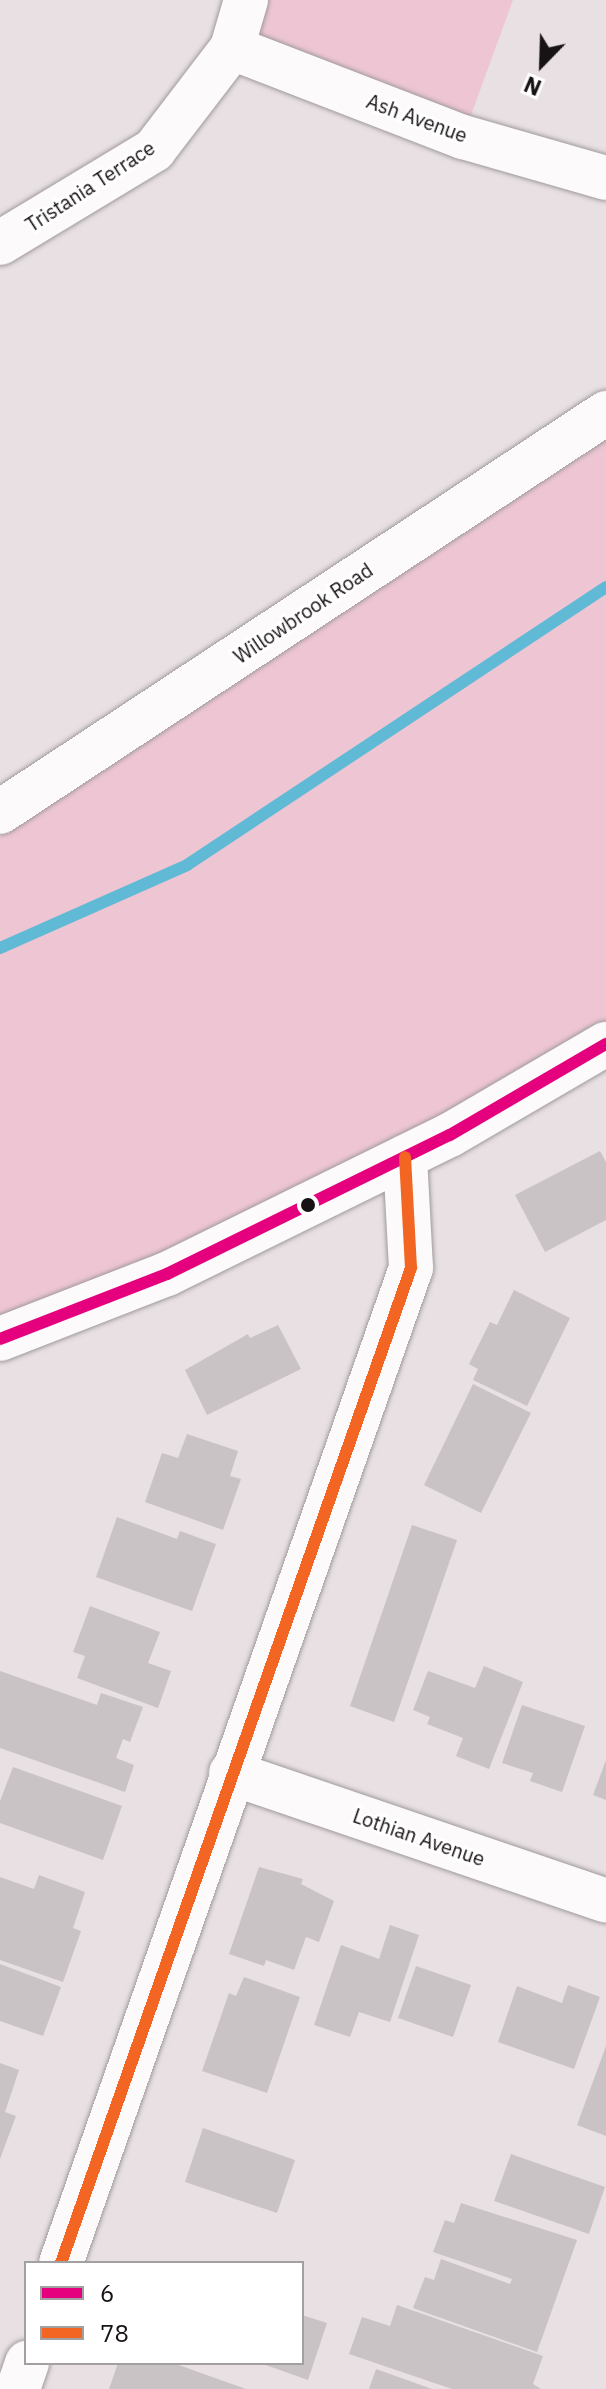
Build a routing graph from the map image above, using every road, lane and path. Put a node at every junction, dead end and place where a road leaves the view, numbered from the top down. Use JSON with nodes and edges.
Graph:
{"nodes":[{"id":1,"x":246,"y":0,"type":"edge"},
{"id":2,"x":232,"y":48,"type":"junction"},
{"id":3,"x":606,"y":178,"type":"edge"},
{"id":4,"x":0,"y":243,"type":"edge"},
{"id":5,"x":606,"y":413,"type":"edge"},
{"id":6,"x":0,"y":812,"type":"edge"},
{"id":7,"x":606,"y":1044,"type":"edge"},
{"id":8,"x":405,"y":1157,"type":"junction"},
{"id":9,"x":0,"y":1339,"type":"edge"},
{"id":10,"x":231,"y":1773,"type":"junction"},
{"id":11,"x":606,"y":1901,"type":"edge"},
{"id":12,"x":62,"y":2261,"type":"edge"},
{"id":13,"x":26,"y":2365,"type":"edge"},
{"id":14,"x":18,"y":2389,"type":"edge"}],
"edges":[{"from":1,"to":2,"type":"street","name":"Tristania Terrace"},
{"from":2,"to":3,"type":"street","name":"Ash Avenue"},
{"from":2,"to":4,"type":"street","name":"Tristania Terrace"},
{"from":5,"to":6,"type":"street","name":"Willowbrook Road"},
{"from":7,"to":8,"type":"street"},
{"from":8,"to":9,"type":"street"},
{"from":8,"to":10,"type":"street"},
{"from":10,"to":11,"type":"street","name":"Lothian Avenue"},
{"from":10,"to":12,"type":"street"},
{"from":13,"to":14,"type":"street"}]}
